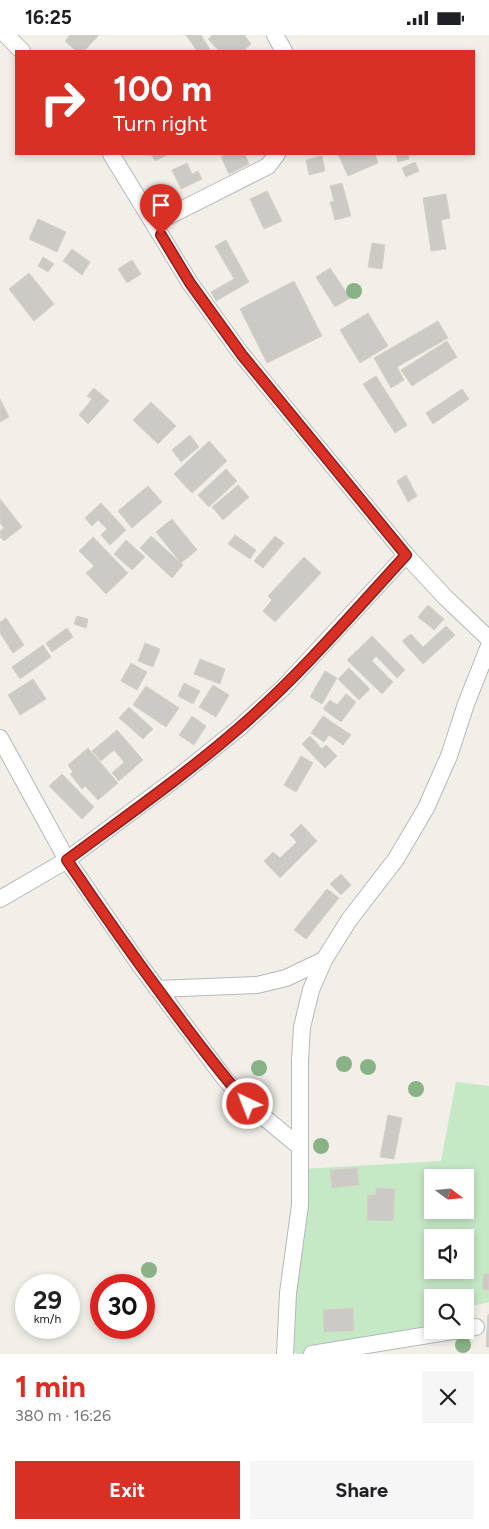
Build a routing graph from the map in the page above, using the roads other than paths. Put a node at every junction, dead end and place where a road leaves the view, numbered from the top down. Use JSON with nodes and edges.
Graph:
{"nodes":[{"id":1,"x":6,"y":35,"type":"edge"},
{"id":2,"x":275,"y":35,"type":"edge"},
{"id":3,"x":21,"y":50,"type":"edge"},
{"id":4,"x":283,"y":50,"type":"edge"},
{"id":5,"x":112,"y":155,"type":"edge"},
{"id":6,"x":276,"y":155,"type":"edge"},
{"id":7,"x":155,"y":223,"type":"junction"},
{"id":8,"x":406,"y":555,"type":"junction"},
{"id":9,"x":489,"y":639,"type":"edge"},
{"id":10,"x":489,"y":646,"type":"edge"},
{"id":11,"x":0,"y":738,"type":"edge"},
{"id":12,"x":67,"y":860,"type":"junction"},
{"id":13,"x":0,"y":899,"type":"edge"},
{"id":14,"x":324,"y":961,"type":"junction"},
{"id":15,"x":158,"y":989,"type":"junction"},
{"id":16,"x":300,"y":1147,"type":"junction"},
{"id":17,"x":424,"y":1336,"type":"edge"},
{"id":18,"x":285,"y":1354,"type":"edge"},
{"id":19,"x":312,"y":1354,"type":"edge"}],
"edges":[{"from":1,"to":3,"type":"street"},
{"from":2,"to":4,"type":"street"},
{"from":5,"to":7,"type":"street"},
{"from":6,"to":7,"type":"street"},
{"from":7,"to":8,"type":"street"},
{"from":8,"to":9,"type":"street"},
{"from":8,"to":12,"type":"street"},
{"from":10,"to":14,"type":"street"},
{"from":11,"to":12,"type":"street"},
{"from":12,"to":13,"type":"street"},
{"from":12,"to":15,"type":"street"},
{"from":14,"to":15,"type":"street"},
{"from":14,"to":16,"type":"street"},
{"from":15,"to":16,"type":"street"},
{"from":16,"to":18,"type":"street"},
{"from":17,"to":19,"type":"street"}]}
